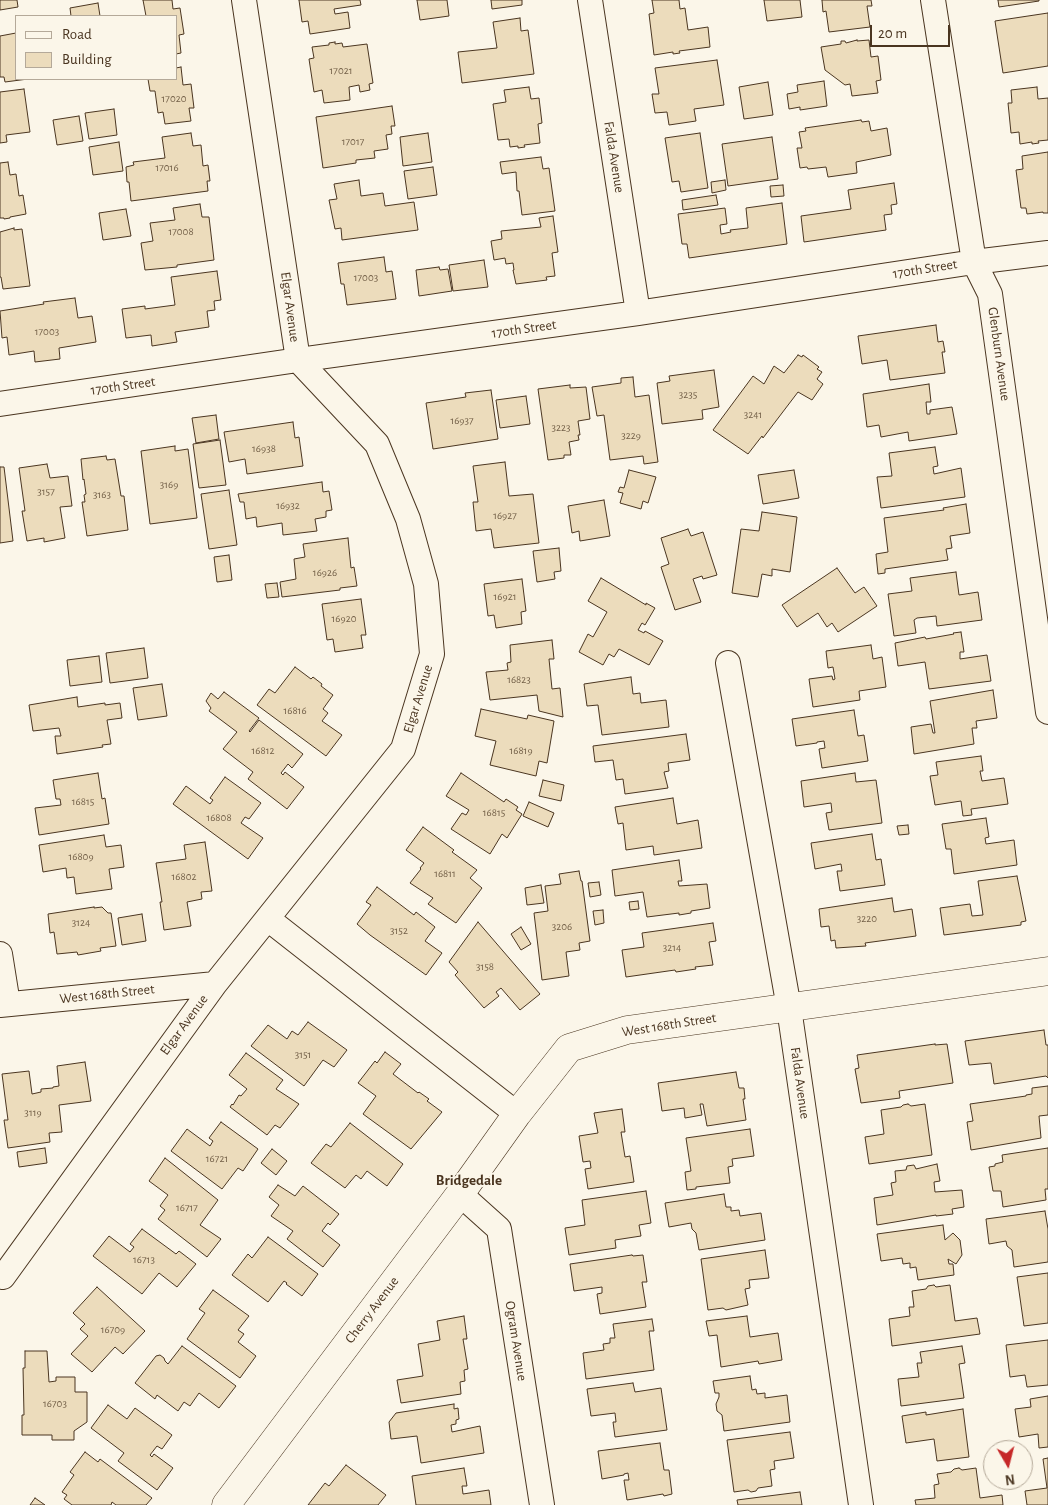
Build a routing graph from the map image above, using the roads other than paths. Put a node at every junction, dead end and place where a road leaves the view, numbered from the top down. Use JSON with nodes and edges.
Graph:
{"nodes":[{"id":1,"x":244,"y":0,"type":"edge"},
{"id":2,"x":590,"y":0,"type":"edge"},
{"id":3,"x":933,"y":0,"type":"edge"},
{"id":4,"x":1048,"y":253,"type":"edge"},
{"id":5,"x":974,"y":262,"type":"junction"},
{"id":6,"x":638,"y":313,"type":"junction"},
{"id":7,"x":298,"y":360,"type":"junction"},
{"id":8,"x":0,"y":404,"type":"edge"},
{"id":9,"x":728,"y":663,"type":"dead end"},
{"id":10,"x":1048,"y":712,"type":"edge"},
{"id":11,"x":268,"y":918,"type":"junction"},
{"id":12,"x":0,"y":954,"type":"edge"},
{"id":13,"x":1048,"y":972,"type":"edge"},
{"id":14,"x":215,"y":984,"type":"junction"},
{"id":15,"x":4,"y":1005,"type":"edge"},
{"id":16,"x":789,"y":1008,"type":"junction"},
{"id":17,"x":517,"y":1114,"type":"junction"},
{"id":18,"x":460,"y":1194,"type":"junction"},
{"id":19,"x":3,"y":1277,"type":"dead end"},
{"id":20,"x":226,"y":1505,"type":"edge"},
{"id":21,"x":542,"y":1505,"type":"edge"},
{"id":22,"x":862,"y":1505,"type":"edge"}],
"edges":[{"from":1,"to":7,"type":"street","name":"Elgar Avenue"},
{"from":2,"to":6,"type":"street","name":"Falda Avenue"},
{"from":3,"to":5,"type":"street","name":"Glenburn Avenue"},
{"from":4,"to":5,"type":"street","name":"170th Street"},
{"from":5,"to":6,"type":"street","name":"170th Street"},
{"from":5,"to":10,"type":"street","name":"Glenburn Avenue"},
{"from":6,"to":7,"type":"street","name":"170th Street"},
{"from":7,"to":8,"type":"street","name":"170th Street"},
{"from":7,"to":11,"type":"street","name":"Elgar Avenue"},
{"from":9,"to":16,"type":"street","name":"Falda Avenue"},
{"from":11,"to":14,"type":"street","name":"Elgar Avenue"},
{"from":11,"to":17,"type":"street"},
{"from":12,"to":15,"type":"street"},
{"from":13,"to":16,"type":"street","name":"West 168th Street"},
{"from":14,"to":15,"type":"street","name":"West 168th Street"},
{"from":14,"to":19,"type":"street","name":"Elgar Avenue"},
{"from":16,"to":17,"type":"street","name":"West 168th Street"},
{"from":16,"to":22,"type":"street","name":"Falda Avenue"},
{"from":17,"to":18,"type":"street","name":"Cherry Avenue"},
{"from":18,"to":20,"type":"street","name":"Cherry Avenue"},
{"from":18,"to":21,"type":"street","name":"Ogram Avenue"}]}
